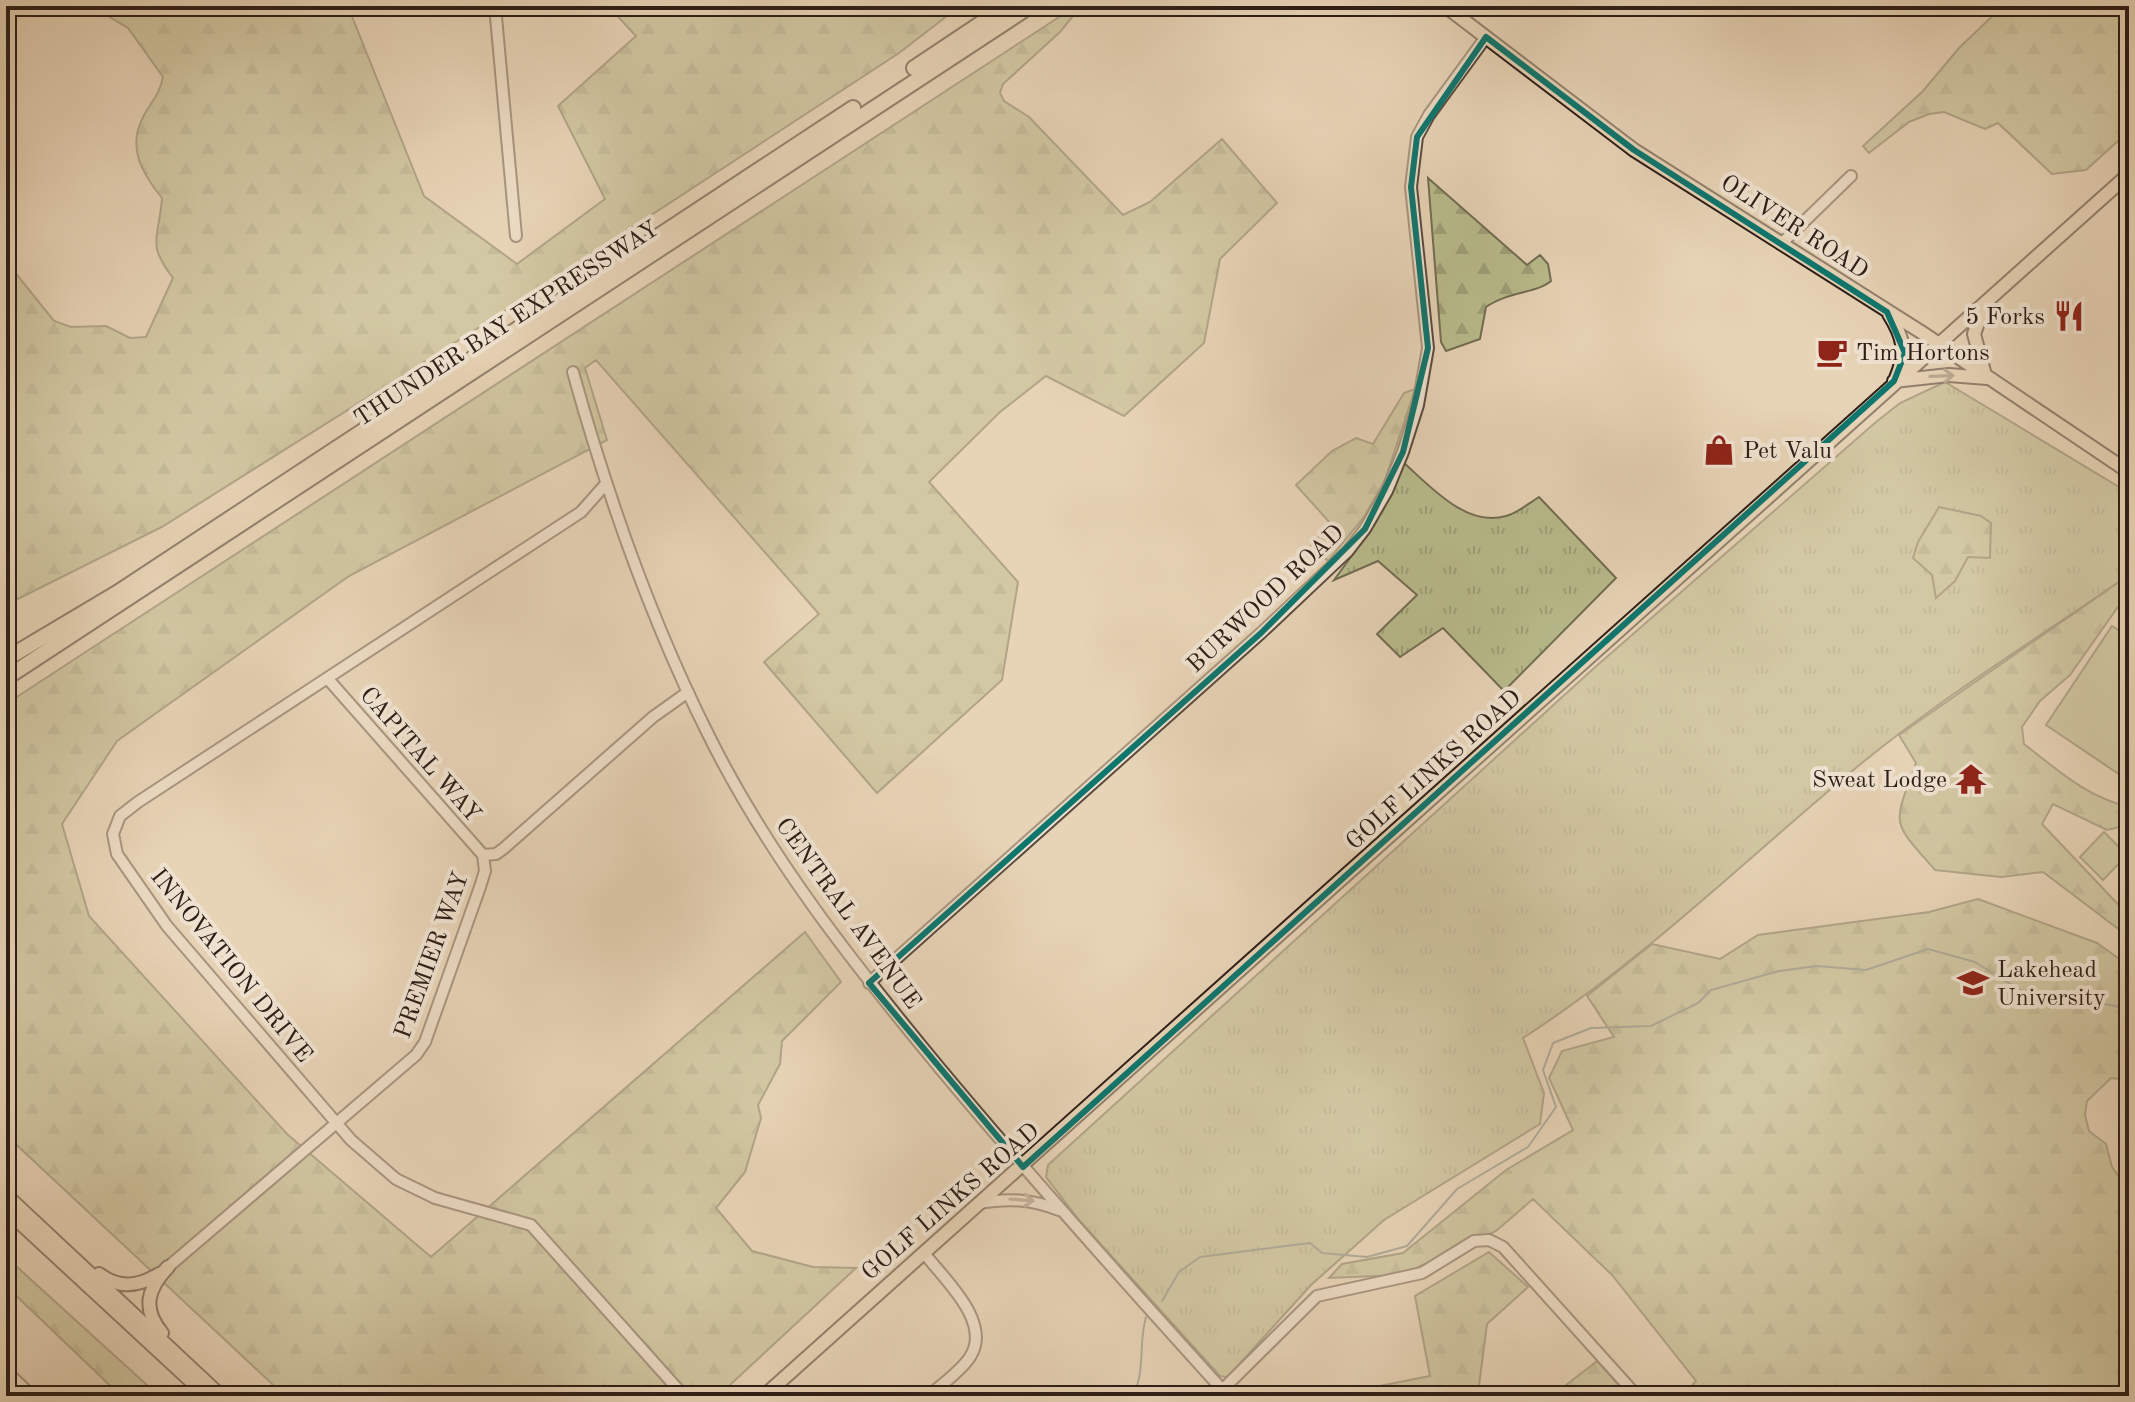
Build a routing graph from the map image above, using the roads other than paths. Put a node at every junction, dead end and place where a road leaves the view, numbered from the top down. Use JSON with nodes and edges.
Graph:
{"nodes":[{"id":1,"x":495,"y":6,"type":"edge"},
{"id":2,"x":1007,"y":6,"type":"edge"},
{"id":3,"x":1030,"y":6,"type":"edge"},
{"id":4,"x":1445,"y":6,"type":"edge"},
{"id":5,"x":1486,"y":37,"type":"junction"},
{"id":6,"x":2129,"y":174,"type":"edge"},
{"id":7,"x":1851,"y":176,"type":"dead end"},
{"id":8,"x":516,"y":236,"type":"dead end"},
{"id":9,"x":1781,"y":244,"type":"junction"},
{"id":10,"x":1988,"y":297,"type":"junction"},
{"id":11,"x":1887,"y":312,"type":"junction"},
{"id":12,"x":1937,"y":343,"type":"junction"},
{"id":13,"x":573,"y":372,"type":"dead end"},
{"id":14,"x":1988,"y":377,"type":"junction"},
{"id":15,"x":1894,"y":381,"type":"junction"},
{"id":16,"x":2129,"y":472,"type":"edge"},
{"id":17,"x":604,"y":486,"type":"junction"},
{"id":18,"x":6,"y":659,"type":"edge"},
{"id":19,"x":6,"y":678,"type":"edge"},
{"id":20,"x":328,"y":679,"type":"junction"},
{"id":21,"x":688,"y":692,"type":"junction"},
{"id":22,"x":483,"y":855,"type":"junction"},
{"id":23,"x":869,"y":983,"type":"junction"},
{"id":24,"x":338,"y":1124,"type":"junction"},
{"id":25,"x":1023,"y":1167,"type":"junction"},
{"id":26,"x":6,"y":1195,"type":"edge"},
{"id":27,"x":979,"y":1203,"type":"junction"},
{"id":28,"x":6,"y":1210,"type":"edge"},
{"id":29,"x":1063,"y":1212,"type":"junction"},
{"id":30,"x":55,"y":1241,"type":"junction"},
{"id":31,"x":924,"y":1253,"type":"junction"},
{"id":32,"x":168,"y":1267,"type":"junction"},
{"id":33,"x":6,"y":1371,"type":"edge"},
{"id":34,"x":200,"y":1377,"type":"junction"},
{"id":35,"x":1222,"y":1394,"type":"edge"},
{"id":36,"x":32,"y":1396,"type":"edge"},
{"id":37,"x":207,"y":1396,"type":"edge"},
{"id":38,"x":221,"y":1396,"type":"edge"},
{"id":39,"x":684,"y":1396,"type":"edge"},
{"id":40,"x":764,"y":1396,"type":"edge"},
{"id":41,"x":929,"y":1396,"type":"edge"},
{"id":42,"x":1637,"y":1396,"type":"edge"}],
"edges":[{"from":1,"to":8,"type":"street"},
{"from":2,"to":18,"type":"highway","name":"THUNDER BAY EXPRESSWAY"},
{"from":3,"to":19,"type":"highway","name":"THUNDER BAY EXPRESSWAY"},
{"from":4,"to":5,"type":"main road","name":"OLIVER ROAD"},
{"from":5,"to":9,"type":"main road","name":"OLIVER ROAD"},
{"from":5,"to":23,"type":"street","name":"BURWOOD ROAD"},
{"from":6,"to":10,"type":"main road","name":"GOLF LINKS ROAD"},
{"from":7,"to":9,"type":"street"},
{"from":9,"to":11,"type":"main road","name":"OLIVER ROAD"},
{"from":10,"to":12,"type":"main road","name":"GOLF LINKS ROAD"},
{"from":10,"to":14,"type":"main road"},
{"from":11,"to":12,"type":"main road","name":"OLIVER ROAD"},
{"from":11,"to":15,"type":"main road"},
{"from":12,"to":14,"type":"main road","name":"OLIVER ROAD"},
{"from":12,"to":15,"type":"main road","name":"GOLF LINKS ROAD"},
{"from":13,"to":17,"type":"street","name":"CENTRAL AVENUE"},
{"from":15,"to":14,"type":"main road","one_way":true},
{"from":14,"to":16,"type":"main road","name":"OLIVER ROAD"},
{"from":15,"to":25,"type":"main road","name":"GOLF LINKS ROAD"},
{"from":17,"to":20,"type":"street","name":"INNOVATION DRIVE"},
{"from":17,"to":21,"type":"street","name":"CENTRAL AVENUE"},
{"from":20,"to":22,"type":"street","name":"CAPITAL WAY"},
{"from":20,"to":24,"type":"street","name":"INNOVATION DRIVE"},
{"from":21,"to":22,"type":"street","name":"PREMIER WAY"},
{"from":21,"to":23,"type":"street","name":"CENTRAL AVENUE"},
{"from":22,"to":24,"type":"street","name":"PREMIER WAY"},
{"from":23,"to":25,"type":"street","name":"CENTRAL AVENUE"},
{"from":24,"to":32,"type":"street","name":"PREMIER WAY"},
{"from":24,"to":39,"type":"street","name":"INNOVATION DRIVE"},
{"from":25,"to":27,"type":"main road","name":"GOLF LINKS ROAD"},
{"from":25,"to":29,"type":"street","name":"CENTRAL AVENUE"},
{"from":26,"to":30,"type":"main road"},
{"from":27,"to":29,"type":"street","one_way":true},
{"from":27,"to":31,"type":"main road","name":"GOLF LINKS ROAD"},
{"from":28,"to":37,"type":"main road"},
{"from":29,"to":35,"type":"street","name":"CENTRAL AVENUE"},
{"from":30,"to":32,"type":"main road"},
{"from":30,"to":34,"type":"main road"},
{"from":31,"to":40,"type":"main road","name":"GOLF LINKS ROAD"},
{"from":31,"to":41,"type":"street"},
{"from":32,"to":34,"type":"main road"},
{"from":33,"to":36,"type":"street"},
{"from":34,"to":38,"type":"main road"},
{"from":35,"to":42,"type":"street"}]}
